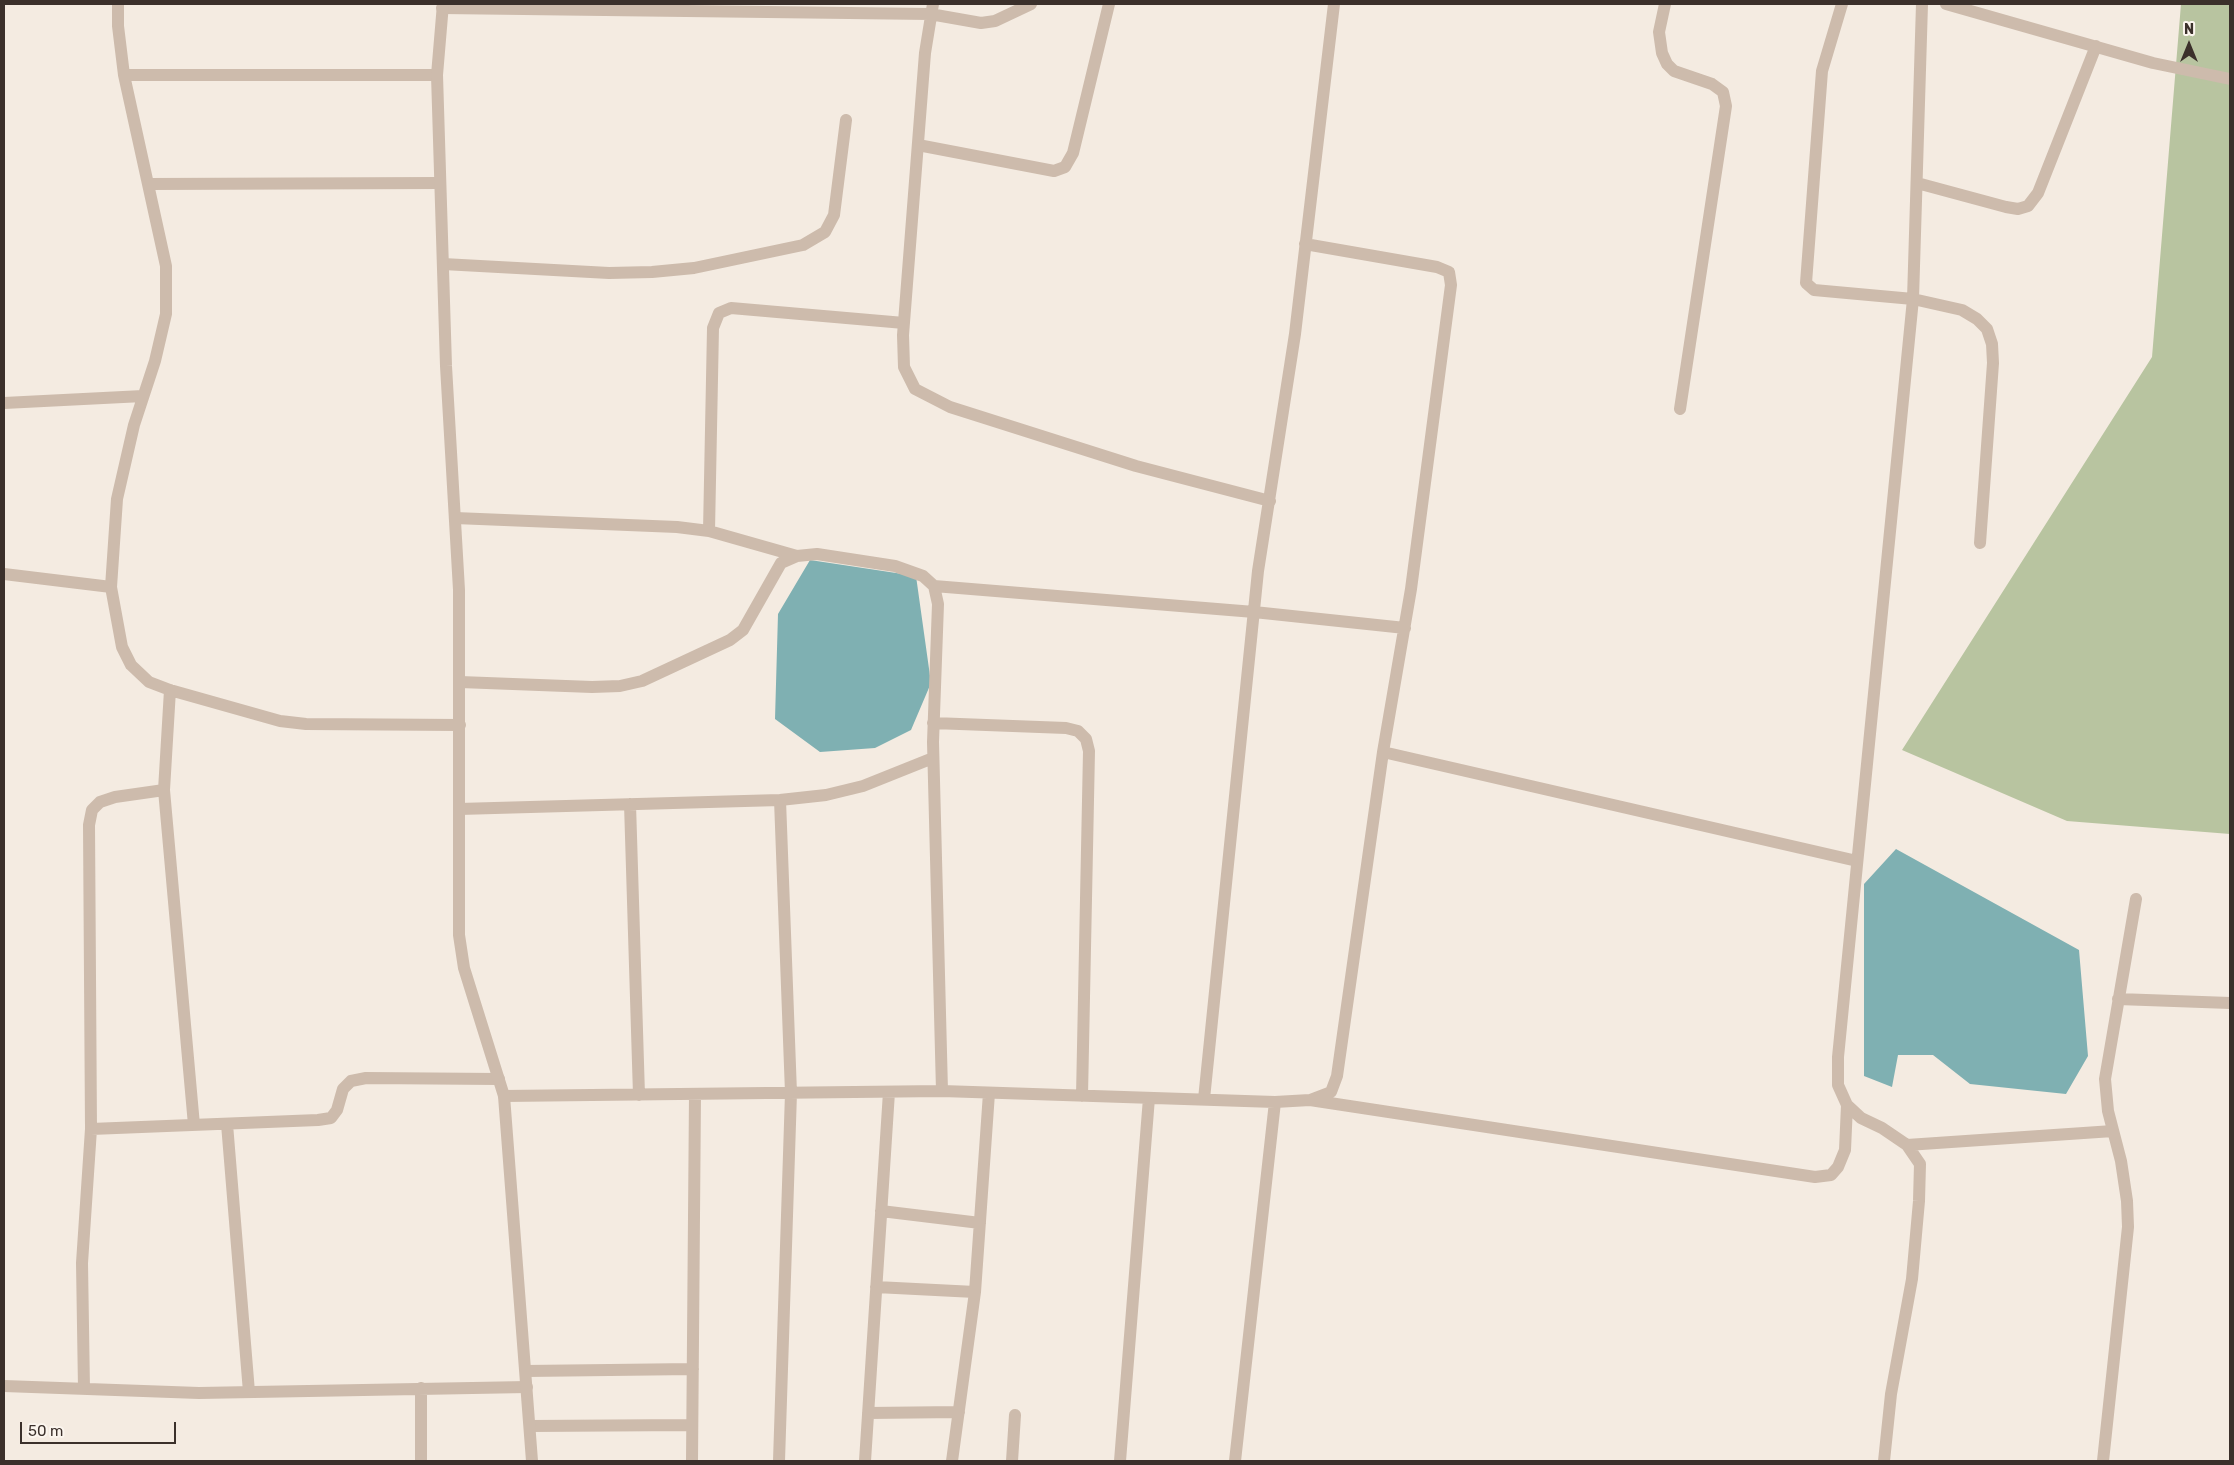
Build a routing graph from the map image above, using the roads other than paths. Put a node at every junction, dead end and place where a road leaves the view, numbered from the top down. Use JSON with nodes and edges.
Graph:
{"nodes":[{"id":1,"x":118,"y":4,"type":"edge"},
{"id":2,"x":1031,"y":4,"type":"edge"},
{"id":3,"x":1109,"y":4,"type":"edge"},
{"id":4,"x":1334,"y":4,"type":"edge"},
{"id":5,"x":1665,"y":4,"type":"edge"},
{"id":6,"x":1842,"y":4,"type":"edge"},
{"id":7,"x":1922,"y":4,"type":"edge"},
{"id":8,"x":1946,"y":4,"type":"edge"},
{"id":9,"x":442,"y":6,"type":"edge"},
{"id":10,"x":932,"y":9,"type":"edge"},
{"id":11,"x":2096,"y":46,"type":"junction"},
{"id":12,"x":124,"y":75,"type":"junction"},
{"id":13,"x":437,"y":75,"type":"junction"},
{"id":14,"x":2230,"y":78,"type":"edge"},
{"id":15,"x":846,"y":120,"type":"dead end"},
{"id":16,"x":918,"y":145,"type":"junction"},
{"id":17,"x":440,"y":183,"type":"junction"},
{"id":18,"x":1917,"y":183,"type":"junction"},
{"id":19,"x":148,"y":184,"type":"junction"},
{"id":20,"x":1305,"y":244,"type":"junction"},
{"id":21,"x":443,"y":264,"type":"junction"},
{"id":22,"x":1913,"y":299,"type":"junction"},
{"id":23,"x":904,"y":323,"type":"junction"},
{"id":24,"x":143,"y":396,"type":"junction"},
{"id":25,"x":4,"y":403,"type":"edge"},
{"id":26,"x":1680,"y":409,"type":"dead end"},
{"id":27,"x":1270,"y":501,"type":"junction"},
{"id":28,"x":455,"y":518,"type":"junction"},
{"id":29,"x":709,"y":531,"type":"junction"},
{"id":30,"x":1980,"y":544,"type":"dead end"},
{"id":31,"x":797,"y":556,"type":"junction"},
{"id":32,"x":4,"y":574,"type":"edge"},
{"id":33,"x":934,"y":586,"type":"junction"},
{"id":34,"x":111,"y":587,"type":"junction"},
{"id":35,"x":1254,"y":612,"type":"junction"},
{"id":36,"x":1405,"y":628,"type":"junction"},
{"id":37,"x":460,"y":682,"type":"junction"},
{"id":38,"x":170,"y":690,"type":"junction"},
{"id":39,"x":933,"y":723,"type":"junction"},
{"id":40,"x":460,"y":725,"type":"junction"},
{"id":41,"x":1383,"y":752,"type":"junction"},
{"id":42,"x":933,"y":758,"type":"junction"},
{"id":43,"x":164,"y":790,"type":"junction"},
{"id":44,"x":780,"y":800,"type":"junction"},
{"id":45,"x":630,"y":804,"type":"junction"},
{"id":46,"x":459,"y":809,"type":"junction"},
{"id":47,"x":1857,"y":861,"type":"junction"},
{"id":48,"x":2136,"y":899,"type":"dead end"},
{"id":49,"x":2118,"y":999,"type":"junction"},
{"id":50,"x":2230,"y":1002,"type":"edge"},
{"id":51,"x":499,"y":1079,"type":"junction"},
{"id":52,"x":942,"y":1091,"type":"junction"},
{"id":53,"x":889,"y":1092,"type":"junction"},
{"id":54,"x":791,"y":1093,"type":"junction"},
{"id":55,"x":989,"y":1093,"type":"junction"},
{"id":56,"x":639,"y":1094,"type":"junction"},
{"id":57,"x":696,"y":1094,"type":"junction"},
{"id":58,"x":504,"y":1096,"type":"junction"},
{"id":59,"x":1082,"y":1096,"type":"junction"},
{"id":60,"x":1149,"y":1098,"type":"junction"},
{"id":61,"x":1204,"y":1099,"type":"junction"},
{"id":62,"x":1310,"y":1100,"type":"junction"},
{"id":63,"x":1275,"y":1102,"type":"junction"},
{"id":64,"x":1846,"y":1105,"type":"junction"},
{"id":65,"x":227,"y":1124,"type":"junction"},
{"id":66,"x":194,"y":1125,"type":"junction"},
{"id":67,"x":92,"y":1129,"type":"junction"},
{"id":68,"x":2113,"y":1131,"type":"junction"},
{"id":69,"x":1907,"y":1145,"type":"junction"},
{"id":70,"x":881,"y":1211,"type":"junction"},
{"id":71,"x":980,"y":1223,"type":"junction"},
{"id":72,"x":876,"y":1287,"type":"junction"},
{"id":73,"x":975,"y":1292,"type":"junction"},
{"id":74,"x":693,"y":1369,"type":"junction"},
{"id":75,"x":526,"y":1371,"type":"junction"},
{"id":76,"x":4,"y":1386,"type":"edge"},
{"id":77,"x":527,"y":1387,"type":"junction"},
{"id":78,"x":421,"y":1388,"type":"junction"},
{"id":79,"x":84,"y":1389,"type":"junction"},
{"id":80,"x":249,"y":1392,"type":"junction"},
{"id":81,"x":959,"y":1412,"type":"junction"},
{"id":82,"x":868,"y":1413,"type":"junction"},
{"id":83,"x":1015,"y":1415,"type":"dead end"},
{"id":84,"x":692,"y":1425,"type":"junction"},
{"id":85,"x":530,"y":1426,"type":"junction"},
{"id":86,"x":421,"y":1461,"type":"edge"},
{"id":87,"x":532,"y":1461,"type":"edge"},
{"id":88,"x":692,"y":1461,"type":"edge"},
{"id":89,"x":779,"y":1461,"type":"edge"},
{"id":90,"x":865,"y":1461,"type":"edge"},
{"id":91,"x":952,"y":1461,"type":"edge"},
{"id":92,"x":1012,"y":1461,"type":"edge"},
{"id":93,"x":1120,"y":1461,"type":"edge"},
{"id":94,"x":1235,"y":1461,"type":"edge"},
{"id":95,"x":1884,"y":1461,"type":"edge"},
{"id":96,"x":2103,"y":1461,"type":"edge"}],
"edges":[{"from":1,"to":12,"type":"street"},
{"from":2,"to":10,"type":"street"},
{"from":3,"to":16,"type":"street"},
{"from":4,"to":20,"type":"street"},
{"from":5,"to":26,"type":"street"},
{"from":6,"to":22,"type":"street"},
{"from":7,"to":18,"type":"street"},
{"from":8,"to":11,"type":"street"},
{"from":9,"to":10,"type":"street"},
{"from":9,"to":13,"type":"street"},
{"from":10,"to":16,"type":"street"},
{"from":11,"to":14,"type":"street"},
{"from":11,"to":18,"type":"street"},
{"from":12,"to":13,"type":"street"},
{"from":12,"to":19,"type":"street"},
{"from":13,"to":17,"type":"street"},
{"from":15,"to":21,"type":"street"},
{"from":16,"to":23,"type":"street"},
{"from":17,"to":19,"type":"street"},
{"from":17,"to":21,"type":"street"},
{"from":18,"to":22,"type":"street"},
{"from":19,"to":24,"type":"street"},
{"from":20,"to":27,"type":"street"},
{"from":20,"to":36,"type":"street"},
{"from":21,"to":28,"type":"street"},
{"from":22,"to":30,"type":"street"},
{"from":22,"to":47,"type":"street"},
{"from":23,"to":27,"type":"street"},
{"from":23,"to":29,"type":"street"},
{"from":24,"to":25,"type":"street"},
{"from":24,"to":34,"type":"street"},
{"from":27,"to":35,"type":"street"},
{"from":28,"to":29,"type":"street"},
{"from":28,"to":37,"type":"street"},
{"from":29,"to":31,"type":"street"},
{"from":31,"to":33,"type":"street"},
{"from":31,"to":37,"type":"street"},
{"from":32,"to":34,"type":"street"},
{"from":33,"to":35,"type":"street"},
{"from":33,"to":39,"type":"street"},
{"from":34,"to":38,"type":"street"},
{"from":35,"to":36,"type":"street"},
{"from":35,"to":61,"type":"street"},
{"from":36,"to":41,"type":"street"},
{"from":37,"to":40,"type":"street"},
{"from":38,"to":40,"type":"street"},
{"from":38,"to":43,"type":"street"},
{"from":39,"to":42,"type":"street"},
{"from":39,"to":59,"type":"street"},
{"from":40,"to":46,"type":"street"},
{"from":41,"to":47,"type":"street"},
{"from":41,"to":62,"type":"street"},
{"from":42,"to":44,"type":"street"},
{"from":42,"to":52,"type":"street"},
{"from":43,"to":66,"type":"street"},
{"from":43,"to":67,"type":"street"},
{"from":44,"to":45,"type":"street"},
{"from":44,"to":54,"type":"street"},
{"from":45,"to":46,"type":"street"},
{"from":45,"to":56,"type":"street"},
{"from":46,"to":51,"type":"street"},
{"from":47,"to":64,"type":"street"},
{"from":48,"to":49,"type":"street"},
{"from":49,"to":50,"type":"street"},
{"from":49,"to":68,"type":"street"},
{"from":51,"to":58,"type":"street"},
{"from":51,"to":65,"type":"street"},
{"from":52,"to":53,"type":"street"},
{"from":52,"to":55,"type":"street"},
{"from":53,"to":54,"type":"street"},
{"from":53,"to":70,"type":"street"},
{"from":54,"to":57,"type":"street"},
{"from":54,"to":89,"type":"street"},
{"from":55,"to":59,"type":"street"},
{"from":55,"to":71,"type":"street"},
{"from":56,"to":57,"type":"street"},
{"from":56,"to":58,"type":"street"},
{"from":57,"to":74,"type":"street"},
{"from":58,"to":75,"type":"street"},
{"from":59,"to":60,"type":"street"},
{"from":60,"to":61,"type":"street"},
{"from":60,"to":93,"type":"street"},
{"from":61,"to":63,"type":"street"},
{"from":62,"to":63,"type":"street"},
{"from":62,"to":64,"type":"street"},
{"from":63,"to":94,"type":"street"},
{"from":64,"to":69,"type":"street"},
{"from":65,"to":66,"type":"street"},
{"from":65,"to":80,"type":"street"},
{"from":66,"to":67,"type":"street"},
{"from":67,"to":79,"type":"street"},
{"from":68,"to":69,"type":"street"},
{"from":68,"to":96,"type":"street"},
{"from":69,"to":95,"type":"street"},
{"from":70,"to":71,"type":"street"},
{"from":70,"to":72,"type":"street"},
{"from":71,"to":73,"type":"street"},
{"from":72,"to":73,"type":"street"},
{"from":72,"to":82,"type":"street"},
{"from":73,"to":81,"type":"street"},
{"from":74,"to":75,"type":"street"},
{"from":74,"to":84,"type":"street"},
{"from":75,"to":77,"type":"street"},
{"from":76,"to":79,"type":"street"},
{"from":77,"to":78,"type":"street"},
{"from":77,"to":85,"type":"street"},
{"from":78,"to":80,"type":"street"},
{"from":78,"to":86,"type":"street"},
{"from":79,"to":80,"type":"street"},
{"from":81,"to":82,"type":"street"},
{"from":81,"to":91,"type":"street"},
{"from":82,"to":90,"type":"street"},
{"from":83,"to":92,"type":"street"},
{"from":84,"to":85,"type":"street"},
{"from":84,"to":88,"type":"street"},
{"from":85,"to":87,"type":"street"}]}
